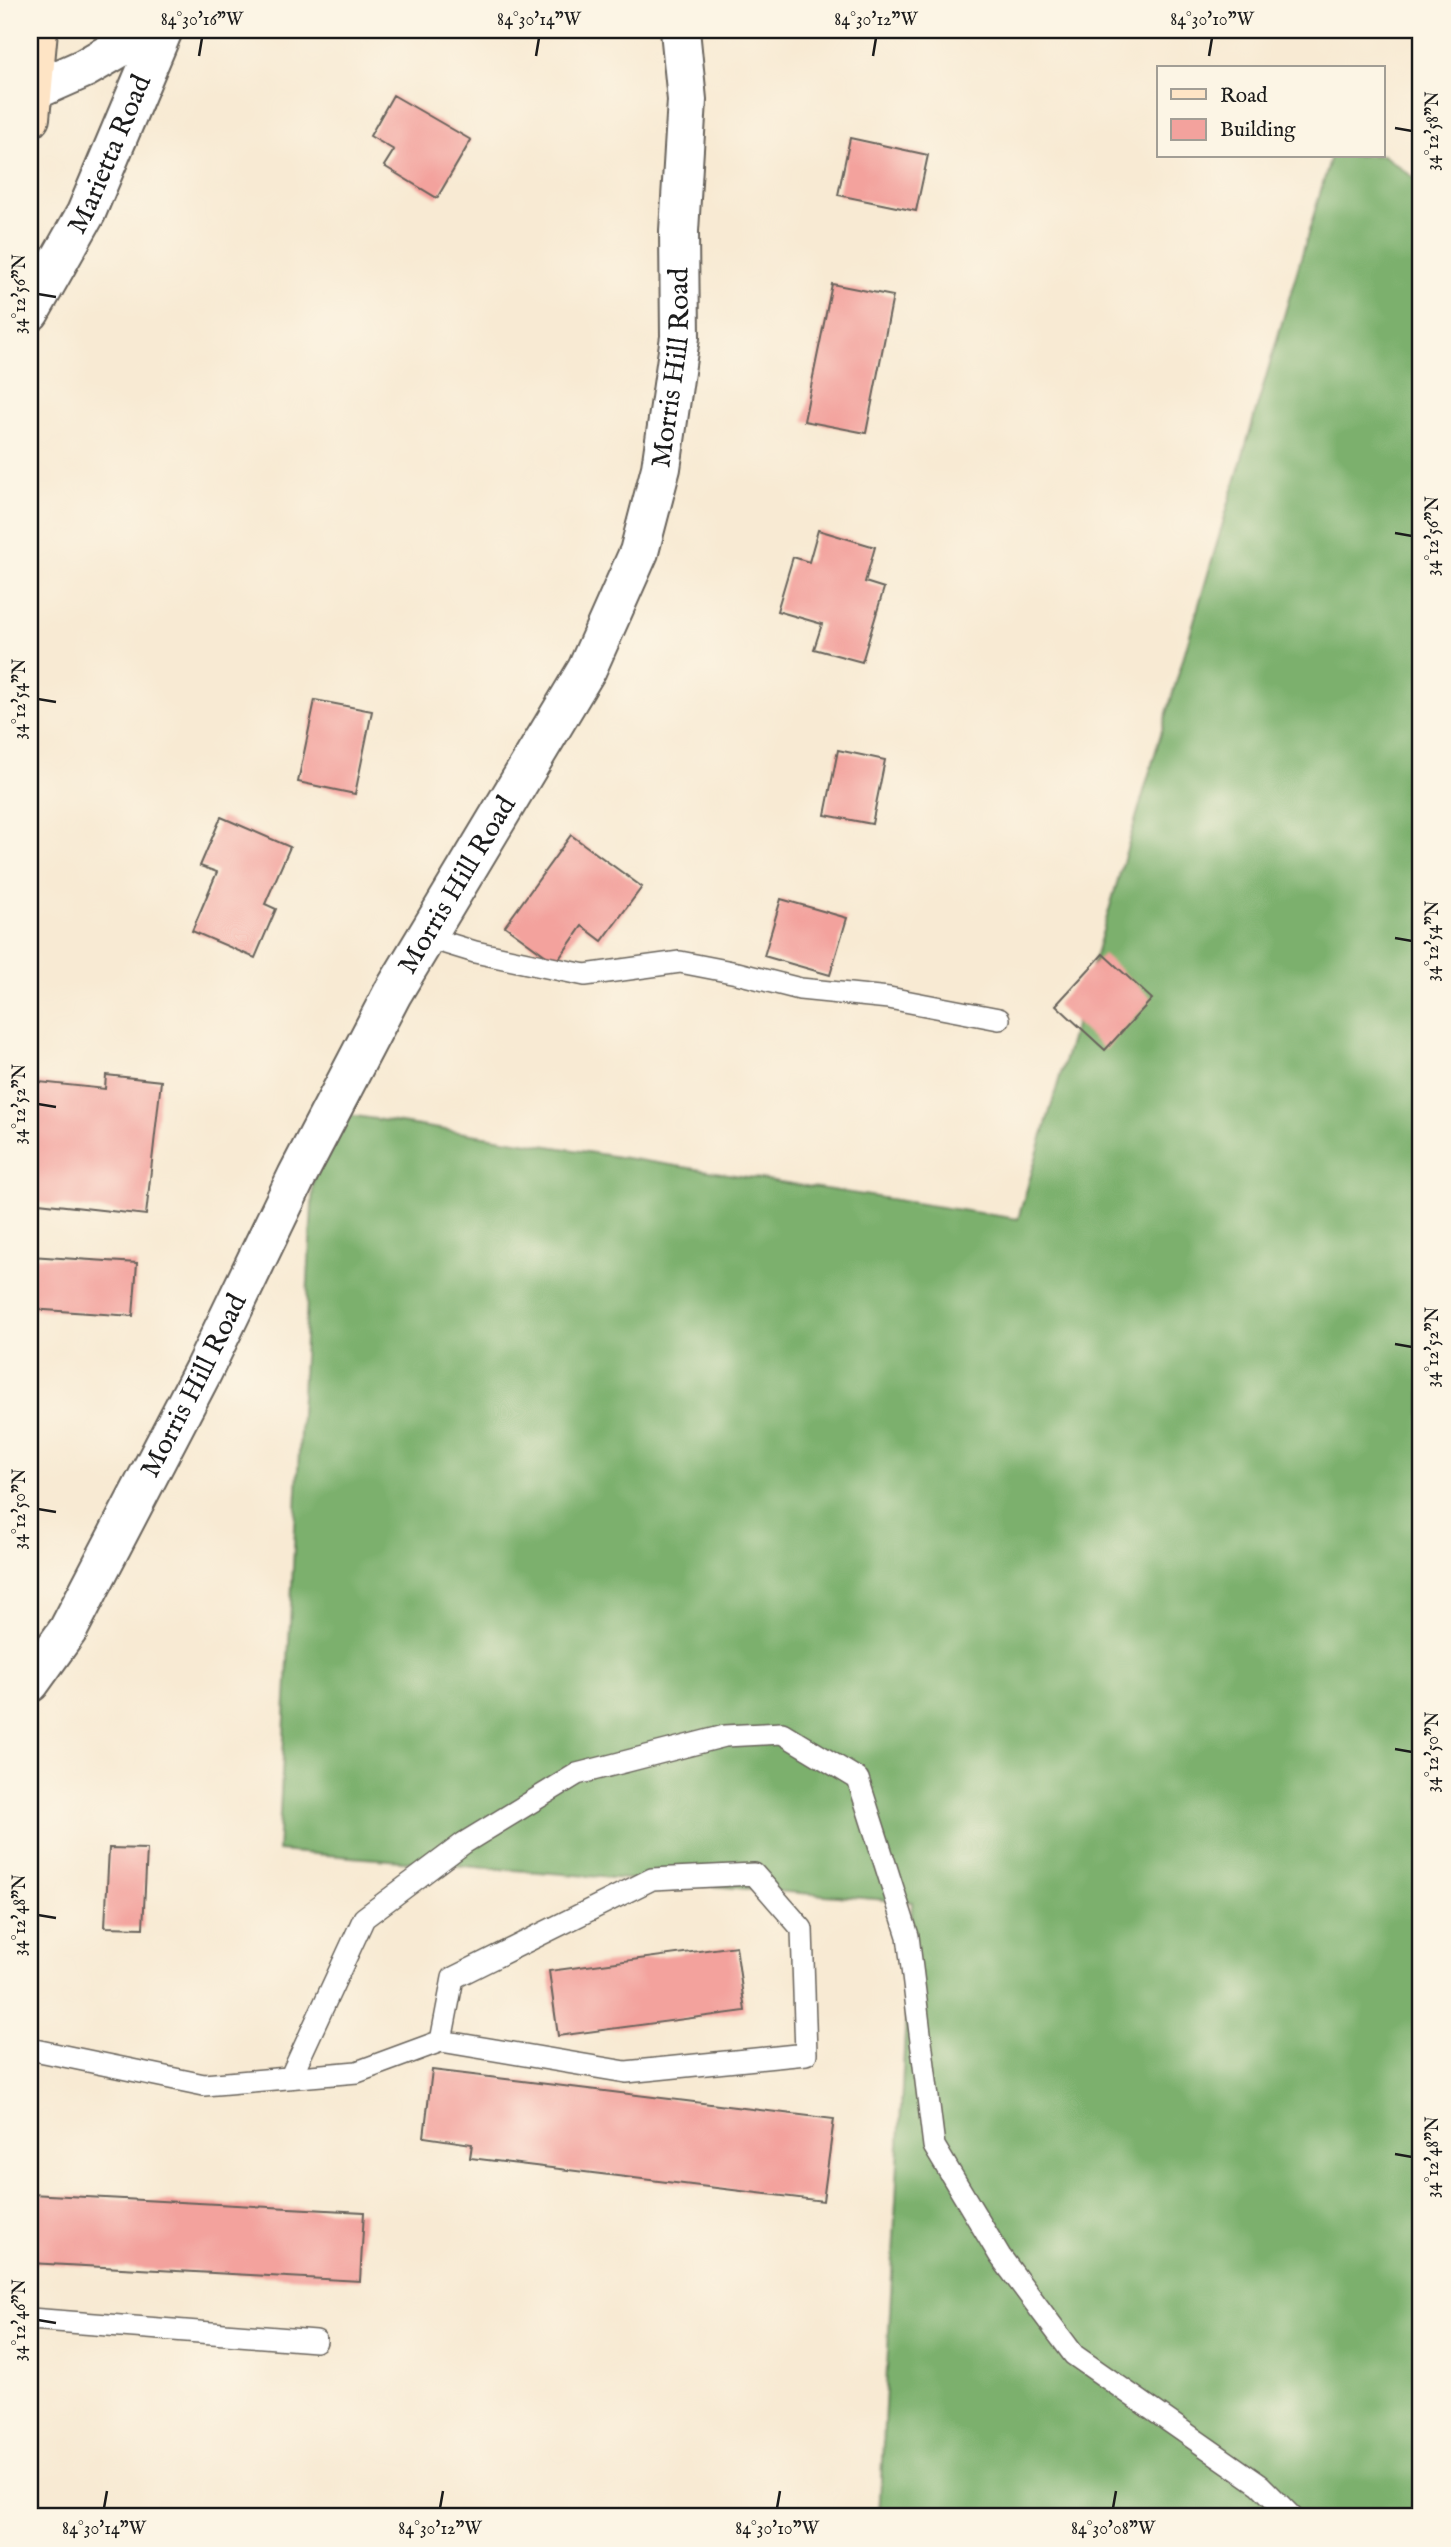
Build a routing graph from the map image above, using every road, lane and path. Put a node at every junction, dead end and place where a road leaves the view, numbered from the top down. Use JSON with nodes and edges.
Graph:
{"nodes":[{"id":1,"x":38,"y":30,"type":"edge"},
{"id":2,"x":150,"y":30,"type":"edge"},
{"id":3,"x":163,"y":30,"type":"edge"},
{"id":4,"x":680,"y":30,"type":"edge"},
{"id":5,"x":31,"y":105,"type":"edge"},
{"id":6,"x":30,"y":312,"type":"edge"},
{"id":7,"x":426,"y":937,"type":"junction"},
{"id":8,"x":999,"y":1019,"type":"dead end"},
{"id":9,"x":30,"y":1683,"type":"edge"},
{"id":10,"x":441,"y":2041,"type":"junction"},
{"id":11,"x":30,"y":2049,"type":"edge"},
{"id":12,"x":291,"y":2076,"type":"junction"},
{"id":13,"x":30,"y":2319,"type":"edge"},
{"id":14,"x":316,"y":2342,"type":"dead end"},
{"id":15,"x":1292,"y":2517,"type":"edge"}],
"edges":[{"from":1,"to":5,"type":"main road"},
{"from":2,"to":5,"type":"street","name":"Marietta Road"},
{"from":3,"to":6,"type":"street","name":"Marietta Road"},
{"from":4,"to":7,"type":"street","name":"Morris Hill Road"},
{"from":7,"to":8,"type":"lane"},
{"from":7,"to":9,"type":"street","name":"Morris Hill Road"},
{"from":10,"to":10,"type":"lane"},
{"from":10,"to":12,"type":"lane"},
{"from":11,"to":12,"type":"lane"},
{"from":12,"to":15,"type":"lane"},
{"from":13,"to":14,"type":"lane"}]}
